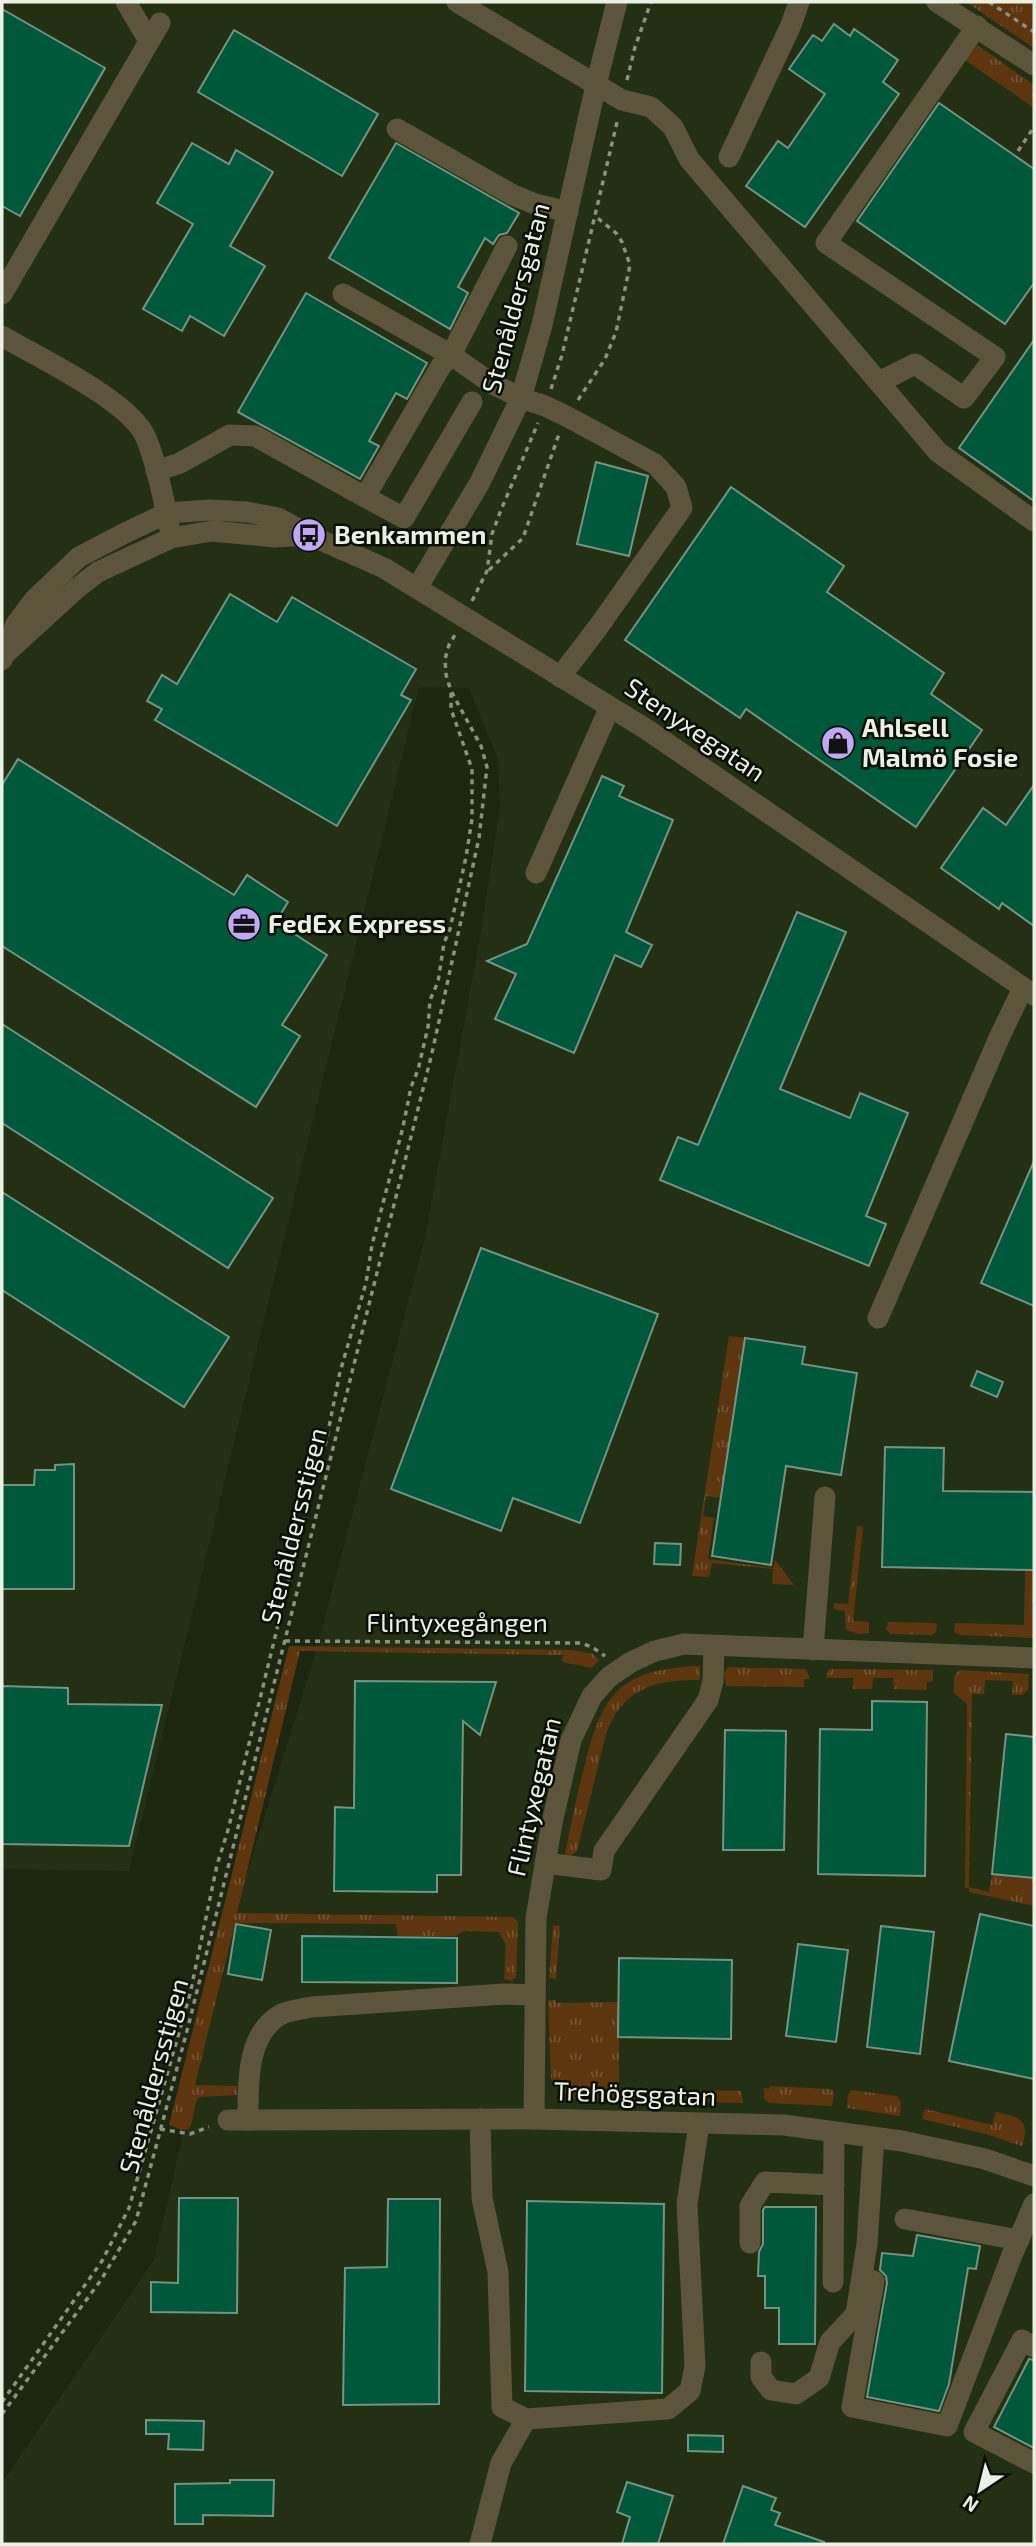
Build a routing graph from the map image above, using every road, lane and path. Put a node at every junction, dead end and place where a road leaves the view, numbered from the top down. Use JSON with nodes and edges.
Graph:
{"nodes":[{"id":1,"x":126,"y":2,"type":"edge"},
{"id":2,"x":457,"y":2,"type":"edge"},
{"id":3,"x":617,"y":2,"type":"edge"},
{"id":4,"x":799,"y":2,"type":"edge"},
{"id":5,"x":937,"y":2,"type":"edge"},
{"id":6,"x":989,"y":2,"type":"edge"},
{"id":7,"x":977,"y":26,"type":"junction"},
{"id":8,"x":1034,"y":32,"type":"edge"},
{"id":9,"x":1034,"y":65,"type":"edge"},
{"id":10,"x":596,"y":85,"type":"junction"},
{"id":11,"x":1034,"y":127,"type":"edge"},
{"id":12,"x":397,"y":129,"type":"dead end"},
{"id":13,"x":1018,"y":151,"type":"dead end"},
{"id":14,"x":729,"y":157,"type":"dead end"},
{"id":15,"x":568,"y":212,"type":"junction"},
{"id":16,"x":595,"y":216,"type":"dead end"},
{"id":17,"x":507,"y":246,"type":"dead end"},
{"id":18,"x":2,"y":293,"type":"edge"},
{"id":19,"x":343,"y":295,"type":"dead end"},
{"id":20,"x":2,"y":336,"type":"edge"},
{"id":21,"x":451,"y":355,"type":"junction"},
{"id":22,"x":879,"y":382,"type":"junction"},
{"id":23,"x":521,"y":398,"type":"junction"},
{"id":24,"x":472,"y":402,"type":"dead end"},
{"id":25,"x":566,"y":416,"type":"junction"},
{"id":26,"x":156,"y":471,"type":"junction"},
{"id":27,"x":365,"y":497,"type":"junction"},
{"id":28,"x":167,"y":513,"type":"junction"},
{"id":29,"x":1034,"y":521,"type":"edge"},
{"id":30,"x":309,"y":535,"type":"junction"},
{"id":31,"x":171,"y":538,"type":"junction"},
{"id":32,"x":487,"y":571,"type":"dead end"},
{"id":33,"x":417,"y":588,"type":"junction"},
{"id":34,"x":464,"y":618,"type":"junction"},
{"id":35,"x":4,"y":657,"type":"edge"},
{"id":36,"x":560,"y":677,"type":"junction"},
{"id":37,"x":451,"y":691,"type":"junction"},
{"id":38,"x":610,"y":707,"type":"junction"},
{"id":39,"x":536,"y":873,"type":"dead end"},
{"id":40,"x":1029,"y":991,"type":"edge"},
{"id":41,"x":878,"y":1318,"type":"dead end"},
{"id":42,"x":825,"y":1497,"type":"dead end"},
{"id":43,"x":285,"y":1641,"type":"junction"},
{"id":44,"x":714,"y":1646,"type":"junction"},
{"id":45,"x":813,"y":1650,"type":"junction"},
{"id":46,"x":1034,"y":1658,"type":"edge"},
{"id":47,"x":619,"y":1670,"type":"junction"},
{"id":48,"x":545,"y":1863,"type":"junction"},
{"id":49,"x":535,"y":1995,"type":"junction"},
{"id":50,"x":480,"y":2119,"type":"junction"},
{"id":51,"x":534,"y":2119,"type":"junction"},
{"id":52,"x":238,"y":2120,"type":"junction"},
{"id":53,"x":699,"y":2124,"type":"junction"},
{"id":54,"x":160,"y":2129,"type":"junction"},
{"id":55,"x":834,"y":2132,"type":"junction"},
{"id":56,"x":874,"y":2137,"type":"junction"},
{"id":57,"x":1034,"y":2176,"type":"edge"},
{"id":58,"x":834,"y":2185,"type":"junction"},
{"id":59,"x":1034,"y":2204,"type":"edge"},
{"id":60,"x":905,"y":2219,"type":"dead end"},
{"id":61,"x":1019,"y":2239,"type":"junction"},
{"id":62,"x":750,"y":2243,"type":"dead end"},
{"id":63,"x":874,"y":2281,"type":"dead end"},
{"id":64,"x":833,"y":2282,"type":"dead end"},
{"id":65,"x":1034,"y":2347,"type":"edge"},
{"id":66,"x":761,"y":2362,"type":"dead end"},
{"id":67,"x":2,"y":2402,"type":"edge"},
{"id":68,"x":2,"y":2414,"type":"edge"},
{"id":69,"x":526,"y":2419,"type":"junction"},
{"id":70,"x":1034,"y":2463,"type":"edge"},
{"id":71,"x":480,"y":2544,"type":"edge"}],
"edges":[{"from":1,"to":18,"type":"street"},
{"from":2,"to":10,"type":"street"},
{"from":3,"to":10,"type":"street","name":"Stenåldersgatan"},
{"from":4,"to":14,"type":"street"},
{"from":5,"to":7,"type":"street"},
{"from":6,"to":8,"type":"path"},
{"from":7,"to":9,"type":"street"},
{"from":7,"to":22,"type":"street"},
{"from":10,"to":15,"type":"street","name":"Stenåldersgatan"},
{"from":10,"to":22,"type":"street"},
{"from":11,"to":13,"type":"path"},
{"from":12,"to":15,"type":"street"},
{"from":15,"to":23,"type":"street","name":"Stenåldersgatan"},
{"from":16,"to":25,"type":"path"},
{"from":17,"to":21,"type":"street"},
{"from":19,"to":21,"type":"street"},
{"from":20,"to":26,"type":"street"},
{"from":21,"to":23,"type":"street"},
{"from":21,"to":27,"type":"street"},
{"from":22,"to":29,"type":"street"},
{"from":23,"to":25,"type":"street"},
{"from":23,"to":33,"type":"street","name":"Stenåldersgatan"},
{"from":24,"to":27,"type":"street"},
{"from":25,"to":32,"type":"path"},
{"from":25,"to":36,"type":"street"},
{"from":26,"to":27,"type":"street"},
{"from":26,"to":28,"type":"street"},
{"from":28,"to":30,"type":"street","name":"Stenyxegatan"},
{"from":28,"to":31,"type":"street"},
{"from":28,"to":35,"type":"street"},
{"from":30,"to":31,"type":"street","name":"Stenyxegatan"},
{"from":30,"to":33,"type":"street","name":"Stenyxegatan"},
{"from":31,"to":35,"type":"street","name":"Stenyxegatan"},
{"from":33,"to":34,"type":"street","name":"Stenyxegatan"},
{"from":34,"to":36,"type":"street","name":"Stenyxegatan"},
{"from":34,"to":37,"type":"path","name":"Stenåldersstigen"},
{"from":36,"to":38,"type":"street","name":"Stenyxegatan"},
{"from":37,"to":43,"type":"path","name":"Stenåldersstigen"},
{"from":37,"to":67,"type":"path"},
{"from":38,"to":39,"type":"street"},
{"from":38,"to":40,"type":"street","name":"Stenyxegatan"},
{"from":40,"to":41,"type":"street"},
{"from":42,"to":45,"type":"street"},
{"from":43,"to":47,"type":"path","name":"Flintyxegången"},
{"from":43,"to":54,"type":"path","name":"Stenåldersstigen"},
{"from":44,"to":45,"type":"street","name":"Flintyxegatan"},
{"from":44,"to":47,"type":"street","name":"Flintyxegatan"},
{"from":44,"to":48,"type":"street"},
{"from":45,"to":46,"type":"street","name":"Flintyxegatan"},
{"from":47,"to":48,"type":"street","name":"Flintyxegatan"},
{"from":48,"to":49,"type":"street","name":"Flintyxegatan"},
{"from":49,"to":51,"type":"street","name":"Flintyxegatan"},
{"from":49,"to":52,"type":"street"},
{"from":50,"to":51,"type":"street","name":"Trehögsgatan"},
{"from":50,"to":52,"type":"street","name":"Trehögsgatan"},
{"from":50,"to":69,"type":"street"},
{"from":51,"to":53,"type":"street","name":"Trehögsgatan"},
{"from":52,"to":54,"type":"path"},
{"from":53,"to":55,"type":"street","name":"Trehögsgatan"},
{"from":53,"to":69,"type":"street"},
{"from":54,"to":68,"type":"path","name":"Stenåldersstigen"},
{"from":55,"to":56,"type":"street","name":"Trehögsgatan"},
{"from":55,"to":58,"type":"street"},
{"from":56,"to":57,"type":"street","name":"Trehögsgatan"},
{"from":56,"to":66,"type":"street"},
{"from":58,"to":62,"type":"street"},
{"from":58,"to":64,"type":"street"},
{"from":59,"to":61,"type":"street"},
{"from":60,"to":61,"type":"street"},
{"from":61,"to":63,"type":"street"},
{"from":65,"to":70,"type":"street"},
{"from":69,"to":71,"type":"street"}]}
